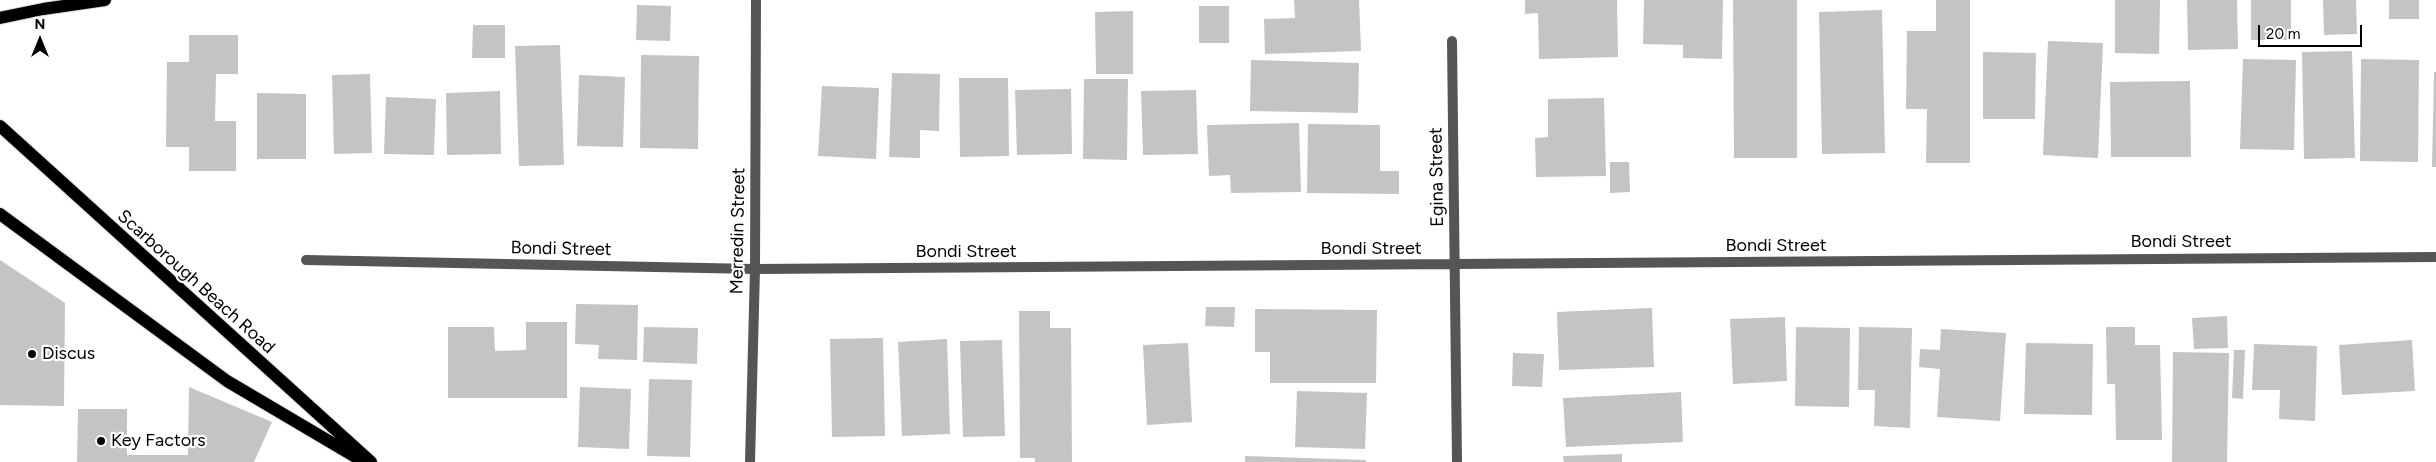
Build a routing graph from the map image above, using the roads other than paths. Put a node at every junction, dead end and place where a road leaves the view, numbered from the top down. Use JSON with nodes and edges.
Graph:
{"nodes":[{"id":1,"x":105,"y":0,"type":"edge"},
{"id":2,"x":756,"y":0,"type":"edge"},
{"id":3,"x":0,"y":18,"type":"edge"},
{"id":4,"x":1452,"y":41,"type":"dead end"},
{"id":5,"x":0,"y":126,"type":"edge"},
{"id":6,"x":0,"y":214,"type":"edge"},
{"id":7,"x":2436,"y":257,"type":"edge"},
{"id":8,"x":306,"y":260,"type":"dead end"},
{"id":9,"x":1454,"y":265,"type":"junction"},
{"id":10,"x":755,"y":269,"type":"junction"},
{"id":11,"x":364,"y":462,"type":"edge"},
{"id":12,"x":370,"y":462,"type":"edge"},
{"id":13,"x":750,"y":462,"type":"edge"},
{"id":14,"x":1457,"y":462,"type":"edge"}],
"edges":[{"from":1,"to":3,"type":"main road"},
{"from":2,"to":10,"type":"street","name":"Merredin Street"},
{"from":4,"to":9,"type":"street","name":"Egina Street"},
{"from":5,"to":12,"type":"main road","name":"Scarborough Beach Road"},
{"from":6,"to":11,"type":"main road"},
{"from":7,"to":9,"type":"street","name":"Bondi Street"},
{"from":8,"to":10,"type":"street","name":"Bondi Street"},
{"from":9,"to":10,"type":"street","name":"Bondi Street"},
{"from":9,"to":14,"type":"street","name":"Egina Street"},
{"from":10,"to":13,"type":"street","name":"Merredin Street"}]}
